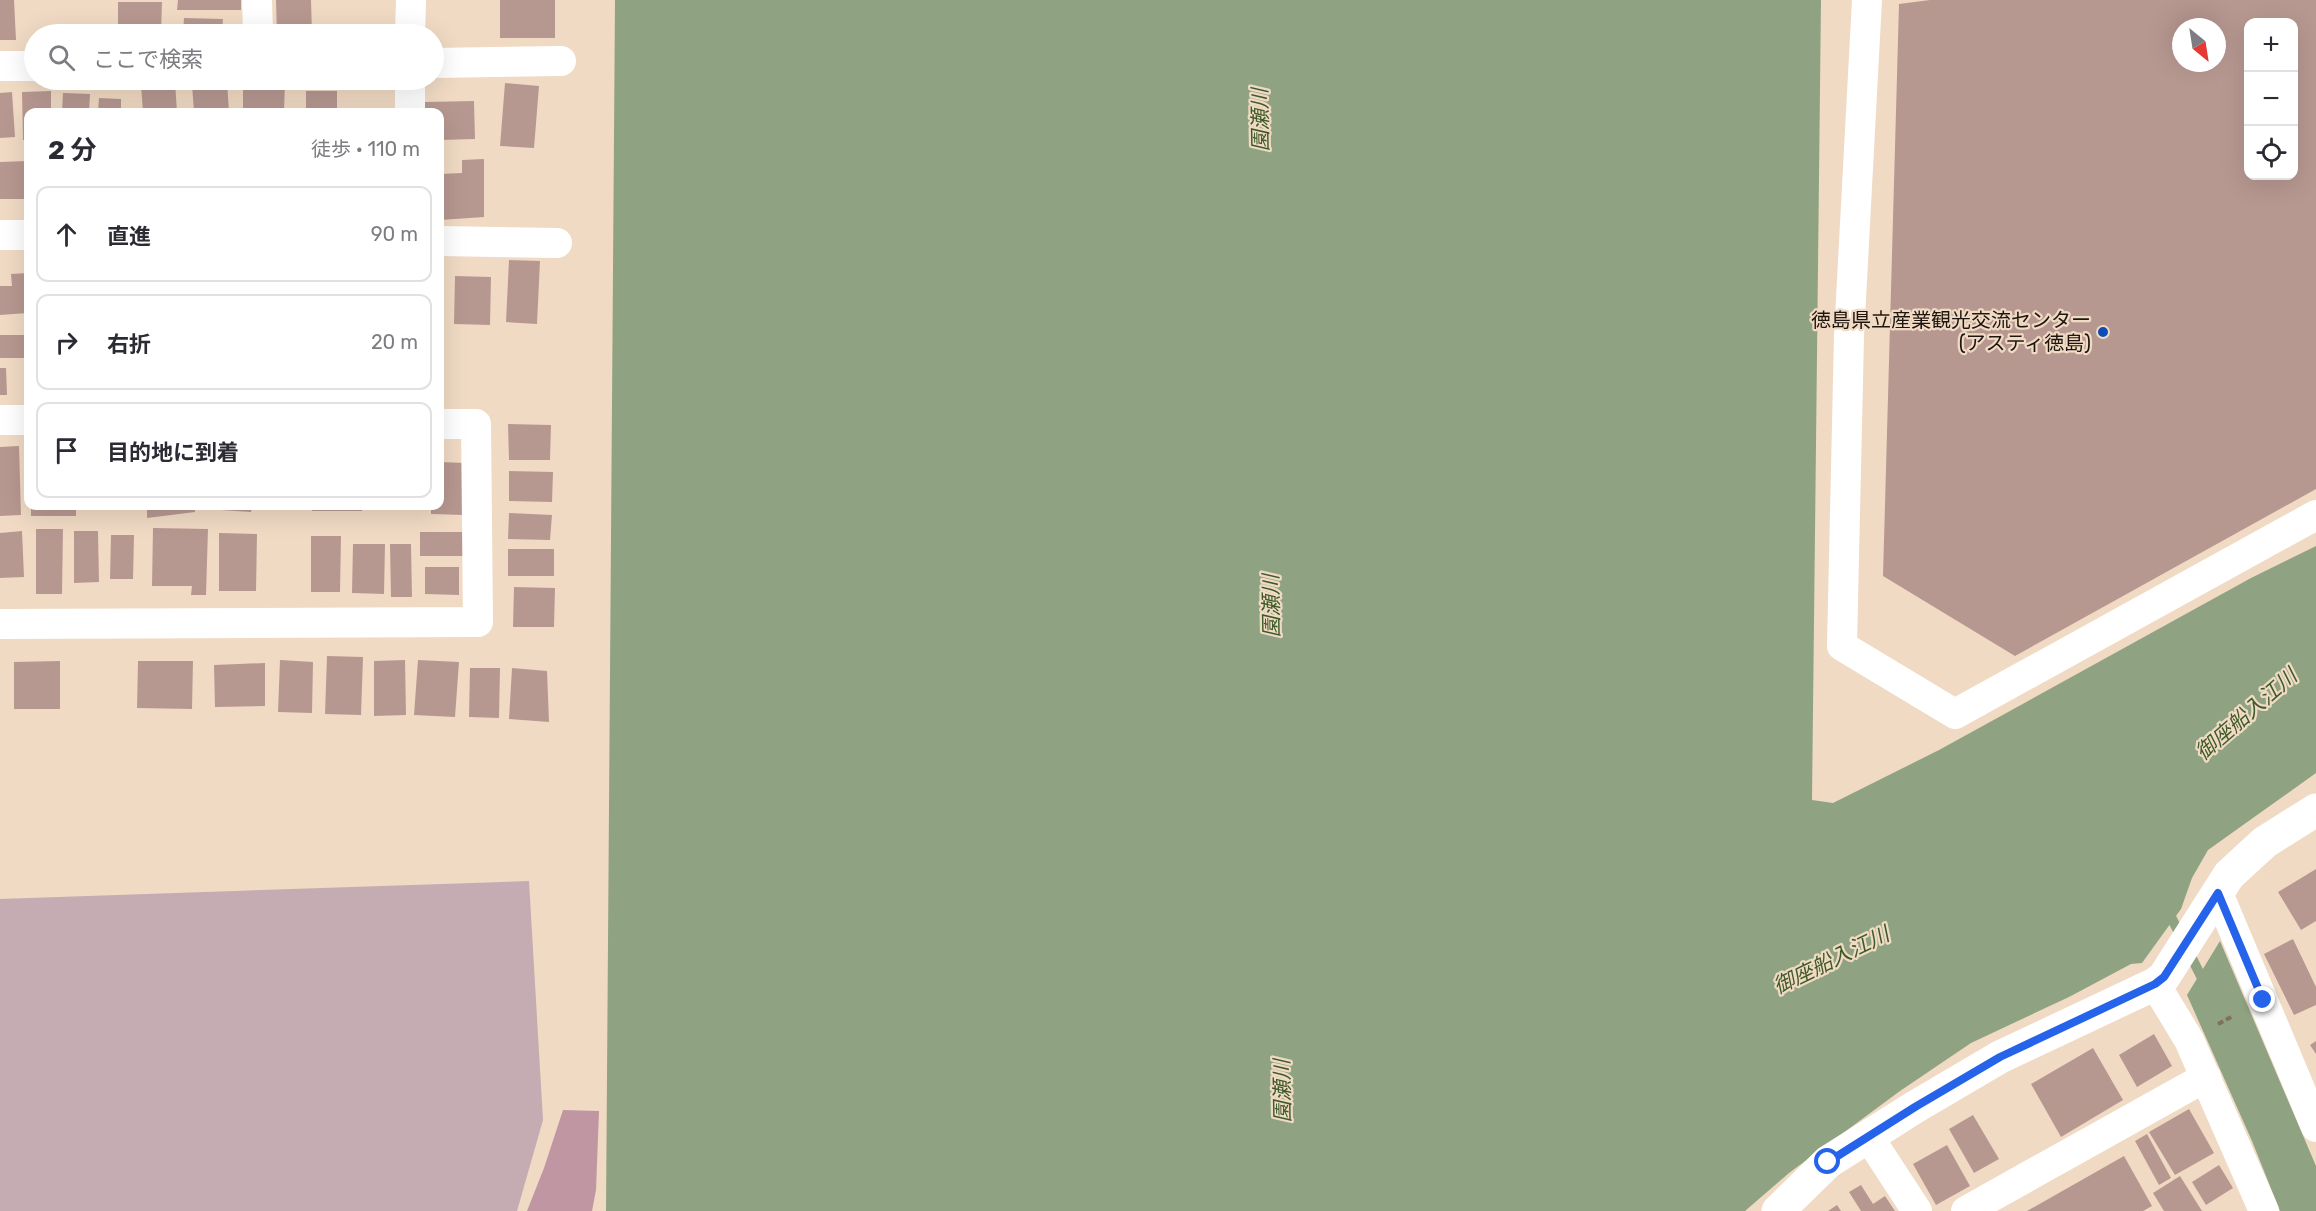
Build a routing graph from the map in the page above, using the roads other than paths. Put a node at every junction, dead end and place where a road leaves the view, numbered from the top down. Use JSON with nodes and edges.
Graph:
{"nodes":[{"id":1,"x":257,"y":0,"type":"edge"},
{"id":2,"x":411,"y":0,"type":"edge"},
{"id":3,"x":1867,"y":0,"type":"edge"},
{"id":4,"x":258,"y":24,"type":"edge"},
{"id":5,"x":410,"y":24,"type":"edge"},
{"id":6,"x":561,"y":61,"type":"dead end"},
{"id":7,"x":444,"y":63,"type":"edge"},
{"id":8,"x":0,"y":66,"type":"edge"},
{"id":9,"x":24,"y":66,"type":"edge"},
{"id":10,"x":410,"y":90,"type":"edge"},
{"id":11,"x":410,"y":108,"type":"edge"},
{"id":12,"x":0,"y":235,"type":"edge"},
{"id":13,"x":24,"y":236,"type":"edge"},
{"id":14,"x":444,"y":241,"type":"edge"},
{"id":15,"x":557,"y":243,"type":"dead end"},
{"id":16,"x":0,"y":420,"type":"edge"},
{"id":17,"x":24,"y":420,"type":"edge"},
{"id":18,"x":444,"y":424,"type":"edge"},
{"id":19,"x":2316,"y":515,"type":"edge"},
{"id":20,"x":0,"y":624,"type":"edge"},
{"id":21,"x":2316,"y":810,"type":"edge"},
{"id":22,"x":2212,"y":900,"type":"junction"},
{"id":23,"x":2159,"y":980,"type":"junction"},
{"id":24,"x":2206,"y":1077,"type":"junction"},
{"id":25,"x":2315,"y":1119,"type":"edge"},
{"id":26,"x":1868,"y":1136,"type":"junction"},
{"id":27,"x":1778,"y":1211,"type":"edge"},
{"id":28,"x":1917,"y":1211,"type":"edge"},
{"id":29,"x":1966,"y":1211,"type":"edge"},
{"id":30,"x":2264,"y":1211,"type":"edge"}],
"edges":[{"from":1,"to":4,"type":"street"},
{"from":2,"to":5,"type":"street"},
{"from":3,"to":19,"type":"street"},
{"from":6,"to":7,"type":"street"},
{"from":8,"to":9,"type":"street"},
{"from":10,"to":11,"type":"street"},
{"from":12,"to":13,"type":"street"},
{"from":14,"to":15,"type":"street"},
{"from":16,"to":17,"type":"street"},
{"from":18,"to":20,"type":"street"},
{"from":21,"to":22,"type":"street"},
{"from":22,"to":23,"type":"street"},
{"from":22,"to":25,"type":"street"},
{"from":23,"to":24,"type":"street"},
{"from":23,"to":26,"type":"street"},
{"from":24,"to":29,"type":"street"},
{"from":24,"to":30,"type":"street"},
{"from":26,"to":27,"type":"street"},
{"from":26,"to":28,"type":"street"}]}
